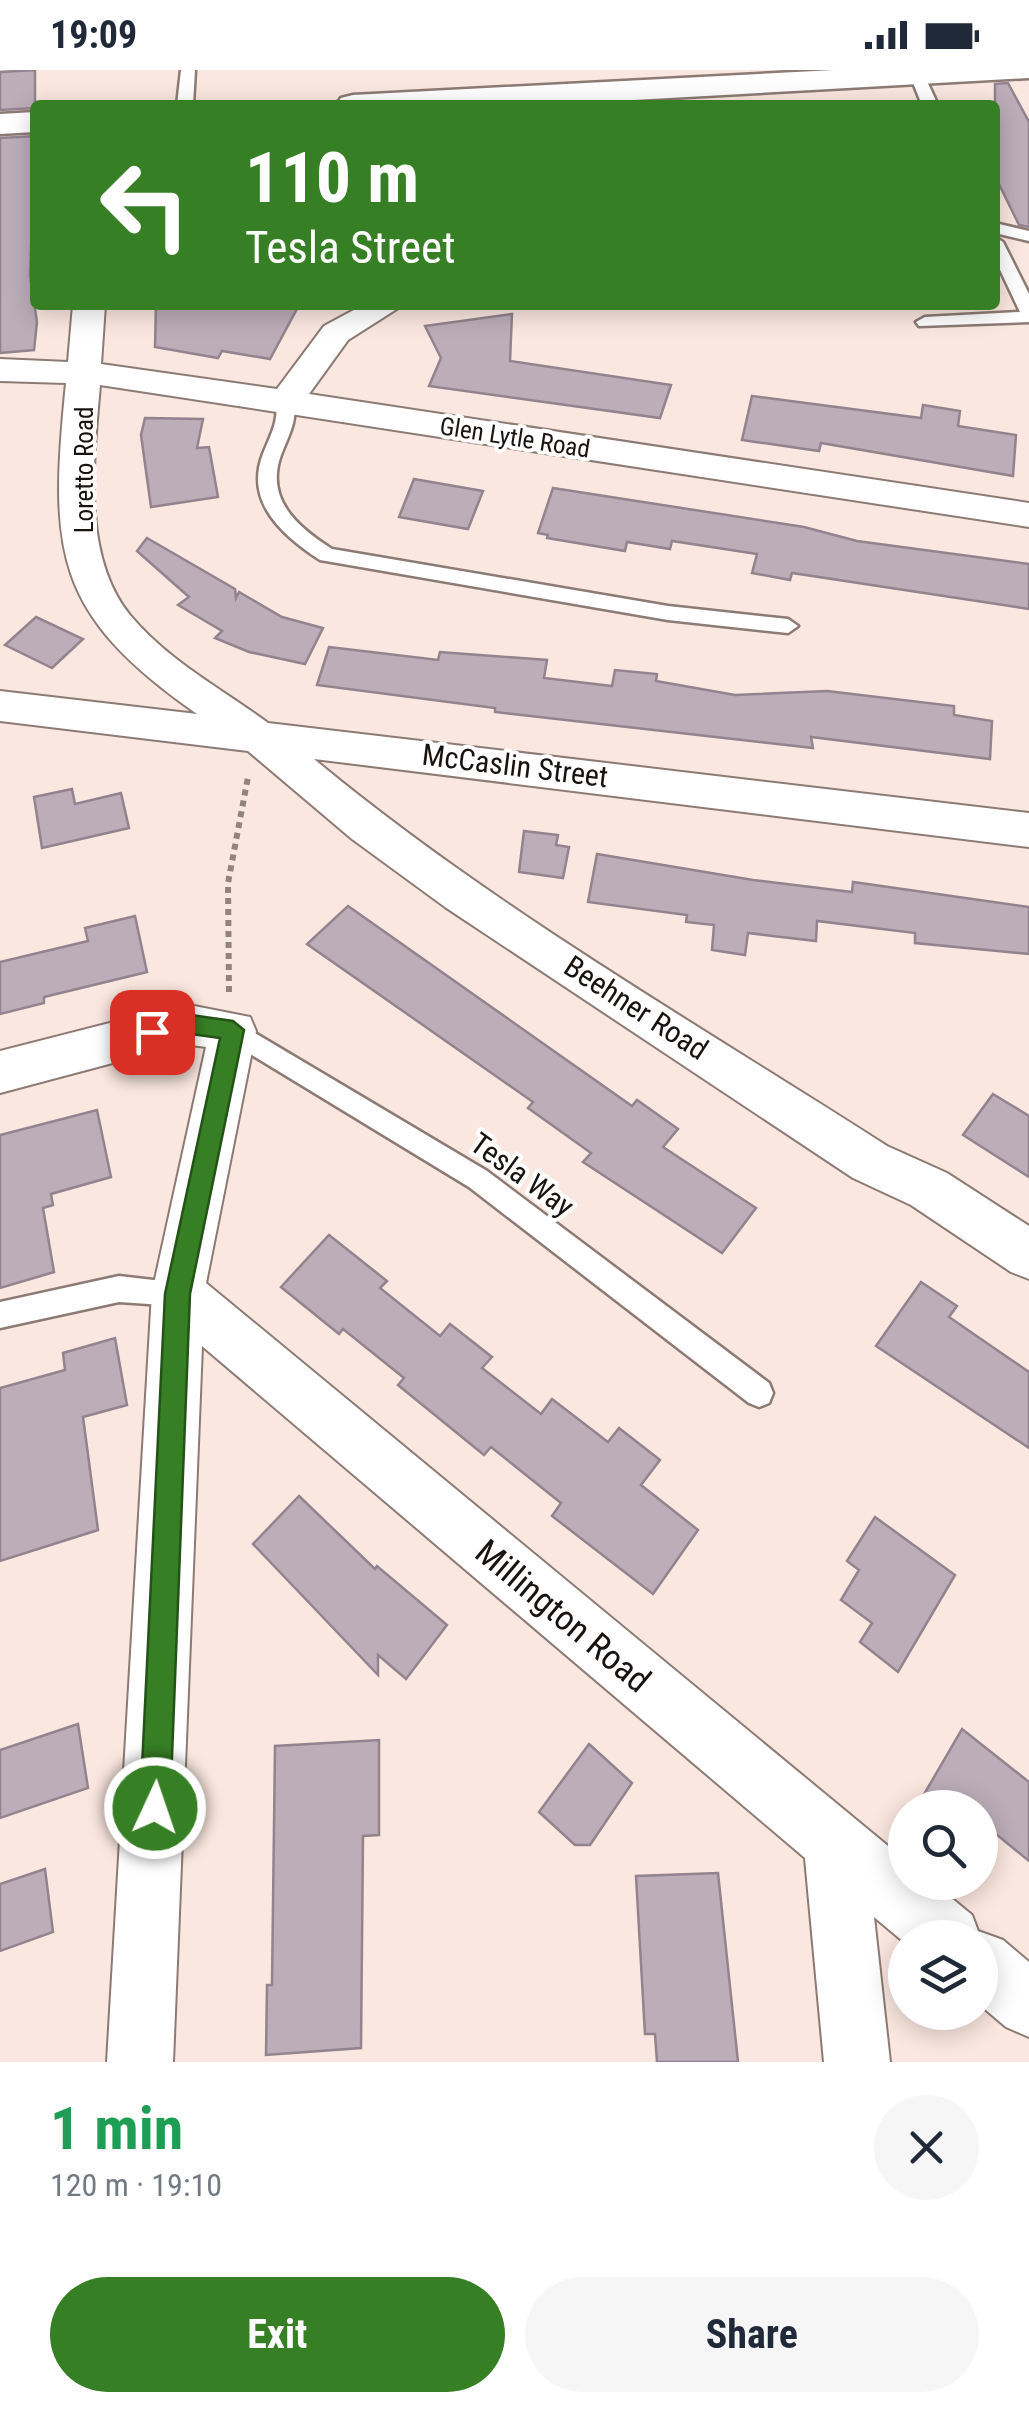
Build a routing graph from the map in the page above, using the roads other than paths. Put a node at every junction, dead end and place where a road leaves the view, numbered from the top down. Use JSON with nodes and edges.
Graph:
{"nodes":[{"id":1,"x":188,"y":70,"type":"edge"},
{"id":2,"x":1022,"y":70,"type":"edge"},
{"id":3,"x":878,"y":74,"type":"edge"},
{"id":4,"x":923,"y":90,"type":"edge"},
{"id":5,"x":185,"y":100,"type":"edge"},
{"id":6,"x":439,"y":100,"type":"edge"},
{"id":7,"x":30,"y":122,"type":"edge"},
{"id":8,"x":0,"y":124,"type":"edge"},
{"id":9,"x":1000,"y":229,"type":"edge"},
{"id":10,"x":1029,"y":236,"type":"edge"},
{"id":11,"x":1000,"y":253,"type":"edge"},
{"id":12,"x":89,"y":310,"type":"edge"},
{"id":13,"x":378,"y":310,"type":"edge"},
{"id":14,"x":1029,"y":315,"type":"edge"},
{"id":15,"x":925,"y":322,"type":"dead end"},
{"id":16,"x":0,"y":370,"type":"edge"},
{"id":17,"x":86,"y":373,"type":"junction"},
{"id":18,"x":285,"y":402,"type":"junction"},
{"id":19,"x":1029,"y":515,"type":"edge"},
{"id":20,"x":788,"y":626,"type":"dead end"},
{"id":21,"x":0,"y":706,"type":"edge"},
{"id":22,"x":255,"y":751,"type":"junction"},
{"id":23,"x":1029,"y":830,"type":"edge"},
{"id":24,"x":232,"y":1017,"type":"junction"},
{"id":25,"x":0,"y":1072,"type":"edge"},
{"id":26,"x":1029,"y":1255,"type":"edge"},
{"id":27,"x":178,"y":1294,"type":"junction"},
{"id":28,"x":0,"y":1314,"type":"edge"},
{"id":29,"x":758,"y":1393,"type":"dead end"},
{"id":30,"x":835,"y":1843,"type":"junction"},
{"id":31,"x":927,"y":1920,"type":"edge"},
{"id":32,"x":998,"y":1978,"type":"edge"},
{"id":33,"x":1029,"y":2004,"type":"edge"},
{"id":34,"x":140,"y":2062,"type":"edge"},
{"id":35,"x":857,"y":2062,"type":"edge"}],
"edges":[{"from":1,"to":5,"type":"lane"},
{"from":2,"to":4,"type":"street"},
{"from":3,"to":4,"type":"street"},
{"from":3,"to":6,"type":"street"},
{"from":7,"to":8,"type":"street"},
{"from":9,"to":10,"type":"lane"},
{"from":11,"to":14,"type":"lane"},
{"from":12,"to":17,"type":"street","name":"Loretto Road"},
{"from":13,"to":18,"type":"street"},
{"from":14,"to":15,"type":"lane"},
{"from":16,"to":17,"type":"street","name":"Glen Lytle Road"},
{"from":17,"to":18,"type":"street","name":"Glen Lytle Road"},
{"from":17,"to":22,"type":"street","name":"Loretto Road"},
{"from":18,"to":19,"type":"street","name":"Glen Lytle Road"},
{"from":18,"to":20,"type":"lane"},
{"from":21,"to":22,"type":"street","name":"McCaslin Street"},
{"from":22,"to":23,"type":"street","name":"McCaslin Street"},
{"from":22,"to":26,"type":"street","name":"Beehner Road"},
{"from":24,"to":25,"type":"street"},
{"from":24,"to":27,"type":"street"},
{"from":24,"to":29,"type":"lane","name":"Tesla Way"},
{"from":27,"to":28,"type":"lane"},
{"from":27,"to":30,"type":"street","name":"Millington Road"},
{"from":27,"to":34,"type":"street"},
{"from":30,"to":31,"type":"street","name":"Millington Road"},
{"from":30,"to":35,"type":"street"},
{"from":32,"to":33,"type":"street"}]}
